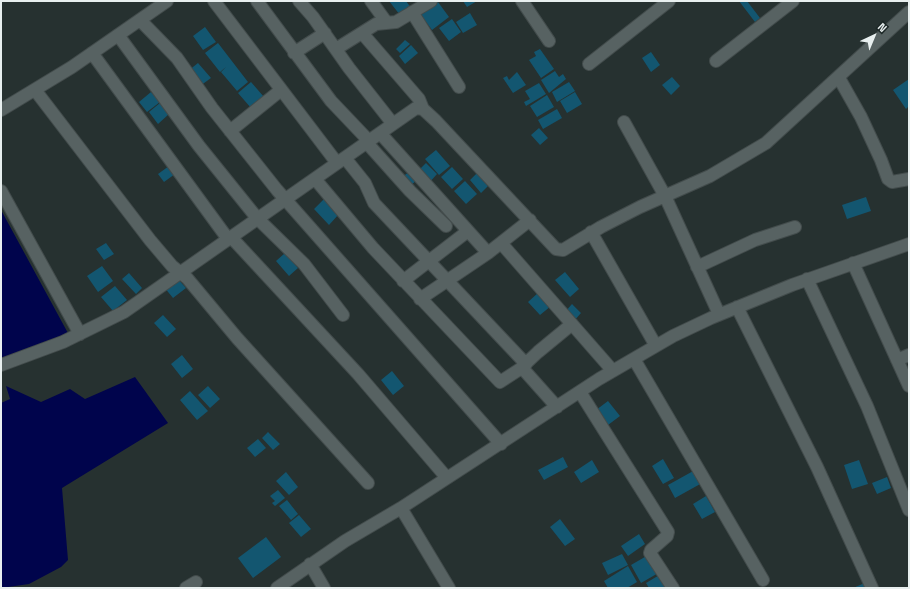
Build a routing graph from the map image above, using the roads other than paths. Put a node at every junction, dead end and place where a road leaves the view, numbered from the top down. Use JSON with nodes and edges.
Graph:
{"nodes":[{"id":1,"x":167,"y":1,"type":"edge"},
{"id":2,"x":214,"y":1,"type":"edge"},
{"id":3,"x":257,"y":1,"type":"edge"},
{"id":4,"x":298,"y":1,"type":"edge"},
{"id":5,"x":431,"y":1,"type":"edge"},
{"id":6,"x":522,"y":1,"type":"edge"},
{"id":7,"x":669,"y":1,"type":"edge"},
{"id":8,"x":793,"y":1,"type":"edge"},
{"id":9,"x":376,"y":3,"type":"edge"},
{"id":10,"x":412,"y":12,"type":"junction"},
{"id":11,"x":909,"y":12,"type":"edge"},
{"id":12,"x":140,"y":20,"type":"junction"},
{"id":13,"x":387,"y":23,"type":"junction"},
{"id":14,"x":325,"y":33,"type":"junction"},
{"id":15,"x":362,"y":33,"type":"junction"},
{"id":16,"x":118,"y":35,"type":"junction"},
{"id":17,"x":549,"y":41,"type":"dead end"},
{"id":18,"x":336,"y":49,"type":"junction"},
{"id":19,"x":294,"y":52,"type":"junction"},
{"id":20,"x":92,"y":53,"type":"junction"},
{"id":21,"x":716,"y":61,"type":"dead end"},
{"id":22,"x":589,"y":64,"type":"dead end"},
{"id":23,"x":839,"y":78,"type":"junction"},
{"id":24,"x":459,"y":86,"type":"dead end"},
{"id":25,"x":35,"y":90,"type":"junction"},
{"id":26,"x":281,"y":90,"type":"junction"},
{"id":27,"x":423,"y":109,"type":"junction"},
{"id":28,"x":1,"y":110,"type":"edge"},
{"id":29,"x":624,"y":122,"type":"dead end"},
{"id":30,"x":393,"y":124,"type":"junction"},
{"id":31,"x":230,"y":131,"type":"junction"},
{"id":32,"x":380,"y":133,"type":"junction"},
{"id":33,"x":368,"y":142,"type":"junction"},
{"id":34,"x":341,"y":161,"type":"junction"},
{"id":35,"x":315,"y":179,"type":"junction"},
{"id":36,"x":909,"y":180,"type":"edge"},
{"id":37,"x":1,"y":191,"type":"edge"},
{"id":38,"x":665,"y":196,"type":"junction"},
{"id":39,"x":285,"y":199,"type":"junction"},
{"id":40,"x":257,"y":218,"type":"junction"},
{"id":41,"x":530,"y":220,"type":"junction"},
{"id":42,"x":446,"y":226,"type":"dead end"},
{"id":43,"x":795,"y":227,"type":"dead end"},
{"id":44,"x":468,"y":231,"type":"junction"},
{"id":45,"x":591,"y":232,"type":"junction"},
{"id":46,"x":230,"y":238,"type":"junction"},
{"id":47,"x":501,"y":242,"type":"junction"},
{"id":48,"x":909,"y":244,"type":"edge"},
{"id":49,"x":488,"y":253,"type":"junction"},
{"id":50,"x":429,"y":262,"type":"junction"},
{"id":51,"x":854,"y":263,"type":"junction"},
{"id":52,"x":697,"y":267,"type":"junction"},
{"id":53,"x":180,"y":273,"type":"junction"},
{"id":54,"x":807,"y":279,"type":"junction"},
{"id":55,"x":403,"y":281,"type":"junction"},
{"id":56,"x":448,"y":281,"type":"junction"},
{"id":57,"x":420,"y":299,"type":"junction"},
{"id":58,"x":737,"y":307,"type":"junction"},
{"id":59,"x":719,"y":314,"type":"junction"},
{"id":60,"x":343,"y":315,"type":"dead end"},
{"id":61,"x":572,"y":324,"type":"junction"},
{"id":62,"x":80,"y":334,"type":"junction"},
{"id":63,"x":656,"y":346,"type":"junction"},
{"id":64,"x":909,"y":355,"type":"edge"},
{"id":65,"x":634,"y":359,"type":"junction"},
{"id":66,"x":897,"y":360,"type":"junction"},
{"id":67,"x":1,"y":365,"type":"edge"},
{"id":68,"x":523,"y":366,"type":"junction"},
{"id":69,"x":613,"y":371,"type":"junction"},
{"id":70,"x":909,"y":386,"type":"edge"},
{"id":71,"x":580,"y":392,"type":"junction"},
{"id":72,"x":557,"y":407,"type":"junction"},
{"id":73,"x":501,"y":444,"type":"junction"},
{"id":74,"x":447,"y":478,"type":"junction"},
{"id":75,"x":368,"y":483,"type":"dead end"},
{"id":76,"x":401,"y":508,"type":"junction"},
{"id":77,"x":909,"y":510,"type":"edge"},
{"id":78,"x":310,"y":564,"type":"junction"},
{"id":79,"x":763,"y":580,"type":"dead end"},
{"id":80,"x":277,"y":588,"type":"edge"},
{"id":81,"x":324,"y":588,"type":"edge"},
{"id":82,"x":449,"y":588,"type":"edge"},
{"id":83,"x":673,"y":588,"type":"edge"},
{"id":84,"x":872,"y":588,"type":"edge"}],
"edges":[{"from":1,"to":12,"type":"street"},
{"from":2,"to":26,"type":"street"},
{"from":3,"to":19,"type":"street"},
{"from":4,"to":14,"type":"street"},
{"from":5,"to":10,"type":"street"},
{"from":6,"to":17,"type":"street"},
{"from":7,"to":22,"type":"street"},
{"from":8,"to":21,"type":"street"},
{"from":9,"to":13,"type":"street"},
{"from":10,"to":13,"type":"street"},
{"from":10,"to":24,"type":"street"},
{"from":11,"to":23,"type":"street"},
{"from":12,"to":16,"type":"street"},
{"from":12,"to":31,"type":"street"},
{"from":13,"to":15,"type":"street"},
{"from":14,"to":18,"type":"street"},
{"from":14,"to":19,"type":"street"},
{"from":15,"to":18,"type":"street"},
{"from":15,"to":27,"type":"street"},
{"from":16,"to":20,"type":"street"},
{"from":16,"to":40,"type":"street"},
{"from":18,"to":30,"type":"street"},
{"from":19,"to":33,"type":"street"},
{"from":20,"to":25,"type":"street"},
{"from":20,"to":46,"type":"street"},
{"from":23,"to":36,"type":"street"},
{"from":23,"to":38,"type":"street"},
{"from":25,"to":28,"type":"street"},
{"from":25,"to":53,"type":"street"},
{"from":26,"to":31,"type":"street"},
{"from":26,"to":34,"type":"street"},
{"from":27,"to":30,"type":"street"},
{"from":27,"to":41,"type":"street"},
{"from":29,"to":38,"type":"street"},
{"from":30,"to":32,"type":"street"},
{"from":31,"to":39,"type":"street"},
{"from":32,"to":33,"type":"street"},
{"from":32,"to":44,"type":"street"},
{"from":33,"to":34,"type":"street"},
{"from":33,"to":42,"type":"street"},
{"from":34,"to":35,"type":"street"},
{"from":34,"to":50,"type":"street"},
{"from":35,"to":39,"type":"street"},
{"from":35,"to":55,"type":"street"},
{"from":37,"to":62,"type":"street"},
{"from":38,"to":45,"type":"street"},
{"from":38,"to":52,"type":"street"},
{"from":39,"to":40,"type":"street"},
{"from":39,"to":73,"type":"street"},
{"from":40,"to":46,"type":"street"},
{"from":40,"to":60,"type":"street"},
{"from":41,"to":45,"type":"street"},
{"from":41,"to":47,"type":"street"},
{"from":43,"to":52,"type":"street"},
{"from":44,"to":49,"type":"street"},
{"from":44,"to":50,"type":"street"},
{"from":45,"to":63,"type":"street"},
{"from":46,"to":53,"type":"street"},
{"from":46,"to":74,"type":"street"},
{"from":47,"to":49,"type":"street"},
{"from":47,"to":61,"type":"street"},
{"from":48,"to":51,"type":"street"},
{"from":49,"to":56,"type":"street"},
{"from":50,"to":55,"type":"street"},
{"from":50,"to":56,"type":"street"},
{"from":51,"to":54,"type":"street"},
{"from":51,"to":66,"type":"street"},
{"from":52,"to":59,"type":"street"},
{"from":53,"to":62,"type":"street"},
{"from":53,"to":75,"type":"street"},
{"from":54,"to":58,"type":"street"},
{"from":54,"to":77,"type":"street"},
{"from":55,"to":57,"type":"street"},
{"from":56,"to":57,"type":"street"},
{"from":56,"to":68,"type":"street"},
{"from":57,"to":68,"type":"street"},
{"from":58,"to":59,"type":"street"},
{"from":58,"to":84,"type":"street"},
{"from":59,"to":63,"type":"street"},
{"from":61,"to":68,"type":"street"},
{"from":61,"to":69,"type":"street"},
{"from":62,"to":67,"type":"street"},
{"from":63,"to":65,"type":"street"},
{"from":64,"to":66,"type":"street"},
{"from":65,"to":69,"type":"street"},
{"from":65,"to":79,"type":"street"},
{"from":66,"to":70,"type":"street"},
{"from":68,"to":72,"type":"street"},
{"from":69,"to":71,"type":"street"},
{"from":71,"to":72,"type":"street"},
{"from":71,"to":83,"type":"street"},
{"from":72,"to":73,"type":"street"},
{"from":73,"to":74,"type":"street"},
{"from":74,"to":76,"type":"street"},
{"from":76,"to":78,"type":"street"},
{"from":76,"to":82,"type":"street"},
{"from":78,"to":80,"type":"street"},
{"from":78,"to":81,"type":"street"}]}
